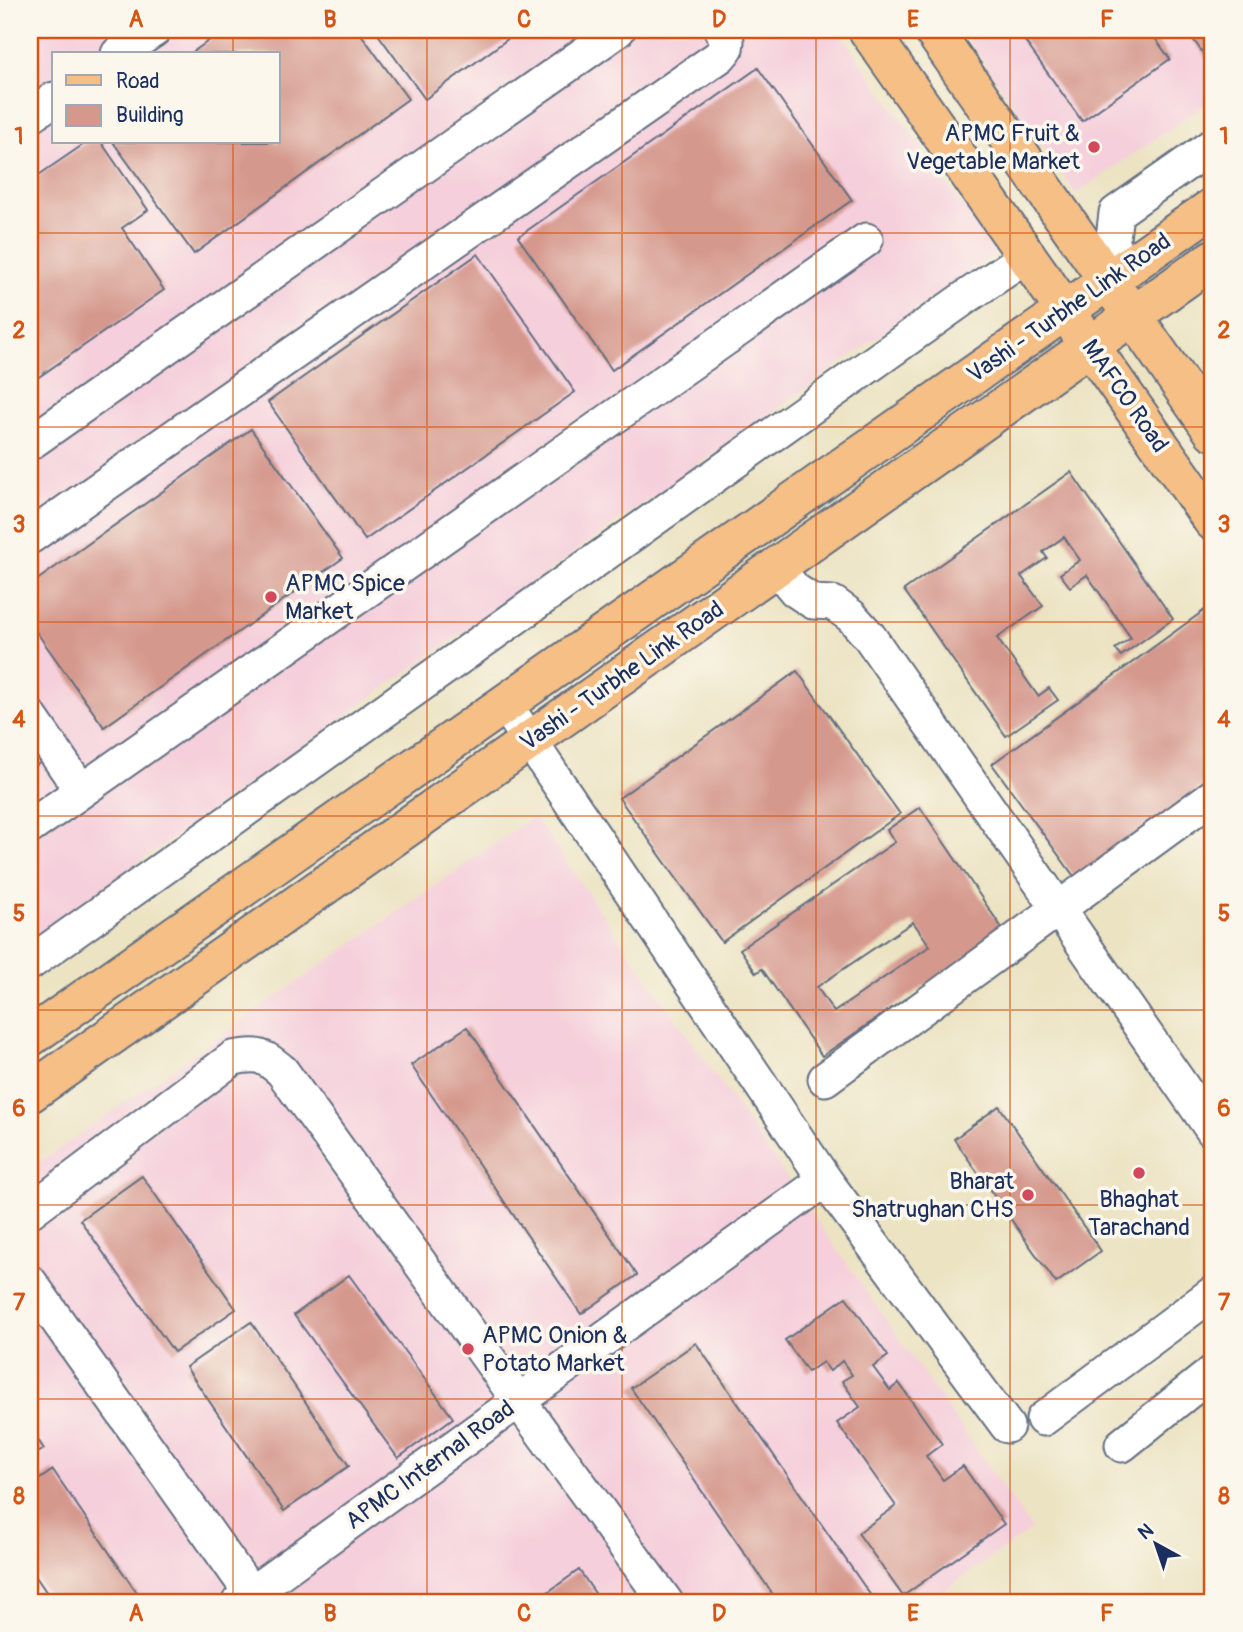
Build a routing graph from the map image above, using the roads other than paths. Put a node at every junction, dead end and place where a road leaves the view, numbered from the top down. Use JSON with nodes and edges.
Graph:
{"nodes":[{"id":1,"x":153,"y":30,"type":"edge"},
{"id":2,"x":618,"y":30,"type":"edge"},
{"id":3,"x":721,"y":30,"type":"edge"},
{"id":4,"x":868,"y":30,"type":"edge"},
{"id":5,"x":933,"y":30,"type":"edge"},
{"id":6,"x":121,"y":52,"type":"edge"},
{"id":7,"x":52,"y":100,"type":"edge"},
{"id":8,"x":30,"y":116,"type":"edge"},
{"id":9,"x":1213,"y":145,"type":"edge"},
{"id":10,"x":1213,"y":207,"type":"edge"},
{"id":11,"x":866,"y":240,"type":"dead end"},
{"id":12,"x":1027,"y":256,"type":"junction"},
{"id":13,"x":1213,"y":260,"type":"edge"},
{"id":14,"x":1108,"y":281,"type":"junction"},
{"id":15,"x":1066,"y":311,"type":"junction"},
{"id":16,"x":1133,"y":316,"type":"junction"},
{"id":17,"x":1090,"y":346,"type":"junction"},
{"id":18,"x":1213,"y":431,"type":"edge"},
{"id":19,"x":30,"y":443,"type":"edge"},
{"id":20,"x":1213,"y":521,"type":"edge"},
{"id":21,"x":30,"y":537,"type":"edge"},
{"id":22,"x":776,"y":567,"type":"junction"},
{"id":23,"x":505,"y":704,"type":"junction"},
{"id":24,"x":30,"y":716,"type":"edge"},
{"id":25,"x":531,"y":740,"type":"junction"},
{"id":26,"x":81,"y":790,"type":"junction"},
{"id":27,"x":1213,"y":796,"type":"edge"},
{"id":28,"x":30,"y":827,"type":"edge"},
{"id":29,"x":1058,"y":909,"type":"junction"},
{"id":30,"x":30,"y":963,"type":"edge"},
{"id":31,"x":30,"y":1037,"type":"edge"},
{"id":32,"x":825,"y":1079,"type":"dead end"},
{"id":33,"x":30,"y":1093,"type":"edge"},
{"id":34,"x":1213,"y":1131,"type":"edge"},
{"id":35,"x":825,"y":1180,"type":"junction"},
{"id":36,"x":30,"y":1211,"type":"edge"},
{"id":37,"x":30,"y":1282,"type":"edge"},
{"id":38,"x":1213,"y":1293,"type":"edge"},
{"id":39,"x":1213,"y":1372,"type":"edge"},
{"id":40,"x":519,"y":1401,"type":"junction"},
{"id":41,"x":1043,"y":1419,"type":"dead end"},
{"id":42,"x":1007,"y":1426,"type":"dead end"},
{"id":43,"x":1122,"y":1445,"type":"dead end"},
{"id":44,"x":249,"y":1599,"type":"edge"},
{"id":45,"x":666,"y":1602,"type":"edge"}],
"edges":[{"from":1,"to":6,"type":"street"},
{"from":2,"to":19,"type":"street"},
{"from":3,"to":21,"type":"street"},
{"from":4,"to":12,"type":"main road","name":"MAFCO Road"},
{"from":5,"to":14,"type":"main road"},
{"from":7,"to":8,"type":"street"},
{"from":9,"to":14,"type":"street"},
{"from":10,"to":14,"type":"main road","name":"Vashi - Turbhe Link Road"},
{"from":11,"to":26,"type":"street"},
{"from":12,"to":15,"type":"main road","name":"MAFCO Road"},
{"from":12,"to":30,"type":"street"},
{"from":13,"to":16,"type":"main road","name":"Vashi - Turbhe Link Road"},
{"from":14,"to":15,"type":"main road","name":"Vashi - Turbhe Link Road"},
{"from":14,"to":16,"type":"main road"},
{"from":15,"to":17,"type":"main road","name":"MAFCO Road"},
{"from":15,"to":23,"type":"main road","name":"Vashi - Turbhe Link Road"},
{"from":16,"to":17,"type":"main road","name":"Vashi - Turbhe Link Road"},
{"from":16,"to":18,"type":"main road"},
{"from":17,"to":20,"type":"main road","name":"MAFCO Road"},
{"from":17,"to":22,"type":"main road","name":"Vashi - Turbhe Link Road"},
{"from":22,"to":25,"type":"main road","name":"Vashi - Turbhe Link Road"},
{"from":22,"to":29,"type":"street"},
{"from":23,"to":25,"type":"street"},
{"from":23,"to":31,"type":"main road","name":"Vashi - Turbhe Link Road"},
{"from":24,"to":26,"type":"street"},
{"from":25,"to":33,"type":"main road","name":"Vashi - Turbhe Link Road"},
{"from":25,"to":35,"type":"street"},
{"from":26,"to":28,"type":"street"},
{"from":27,"to":29,"type":"street"},
{"from":29,"to":32,"type":"street"},
{"from":29,"to":34,"type":"street"},
{"from":35,"to":40,"type":"street","name":"APMC Internal Road"},
{"from":35,"to":42,"type":"street"},
{"from":36,"to":40,"type":"street"},
{"from":37,"to":44,"type":"street"},
{"from":38,"to":41,"type":"street"},
{"from":39,"to":43,"type":"street"},
{"from":40,"to":44,"type":"street","name":"APMC Internal Road"},
{"from":40,"to":45,"type":"street"}]}
